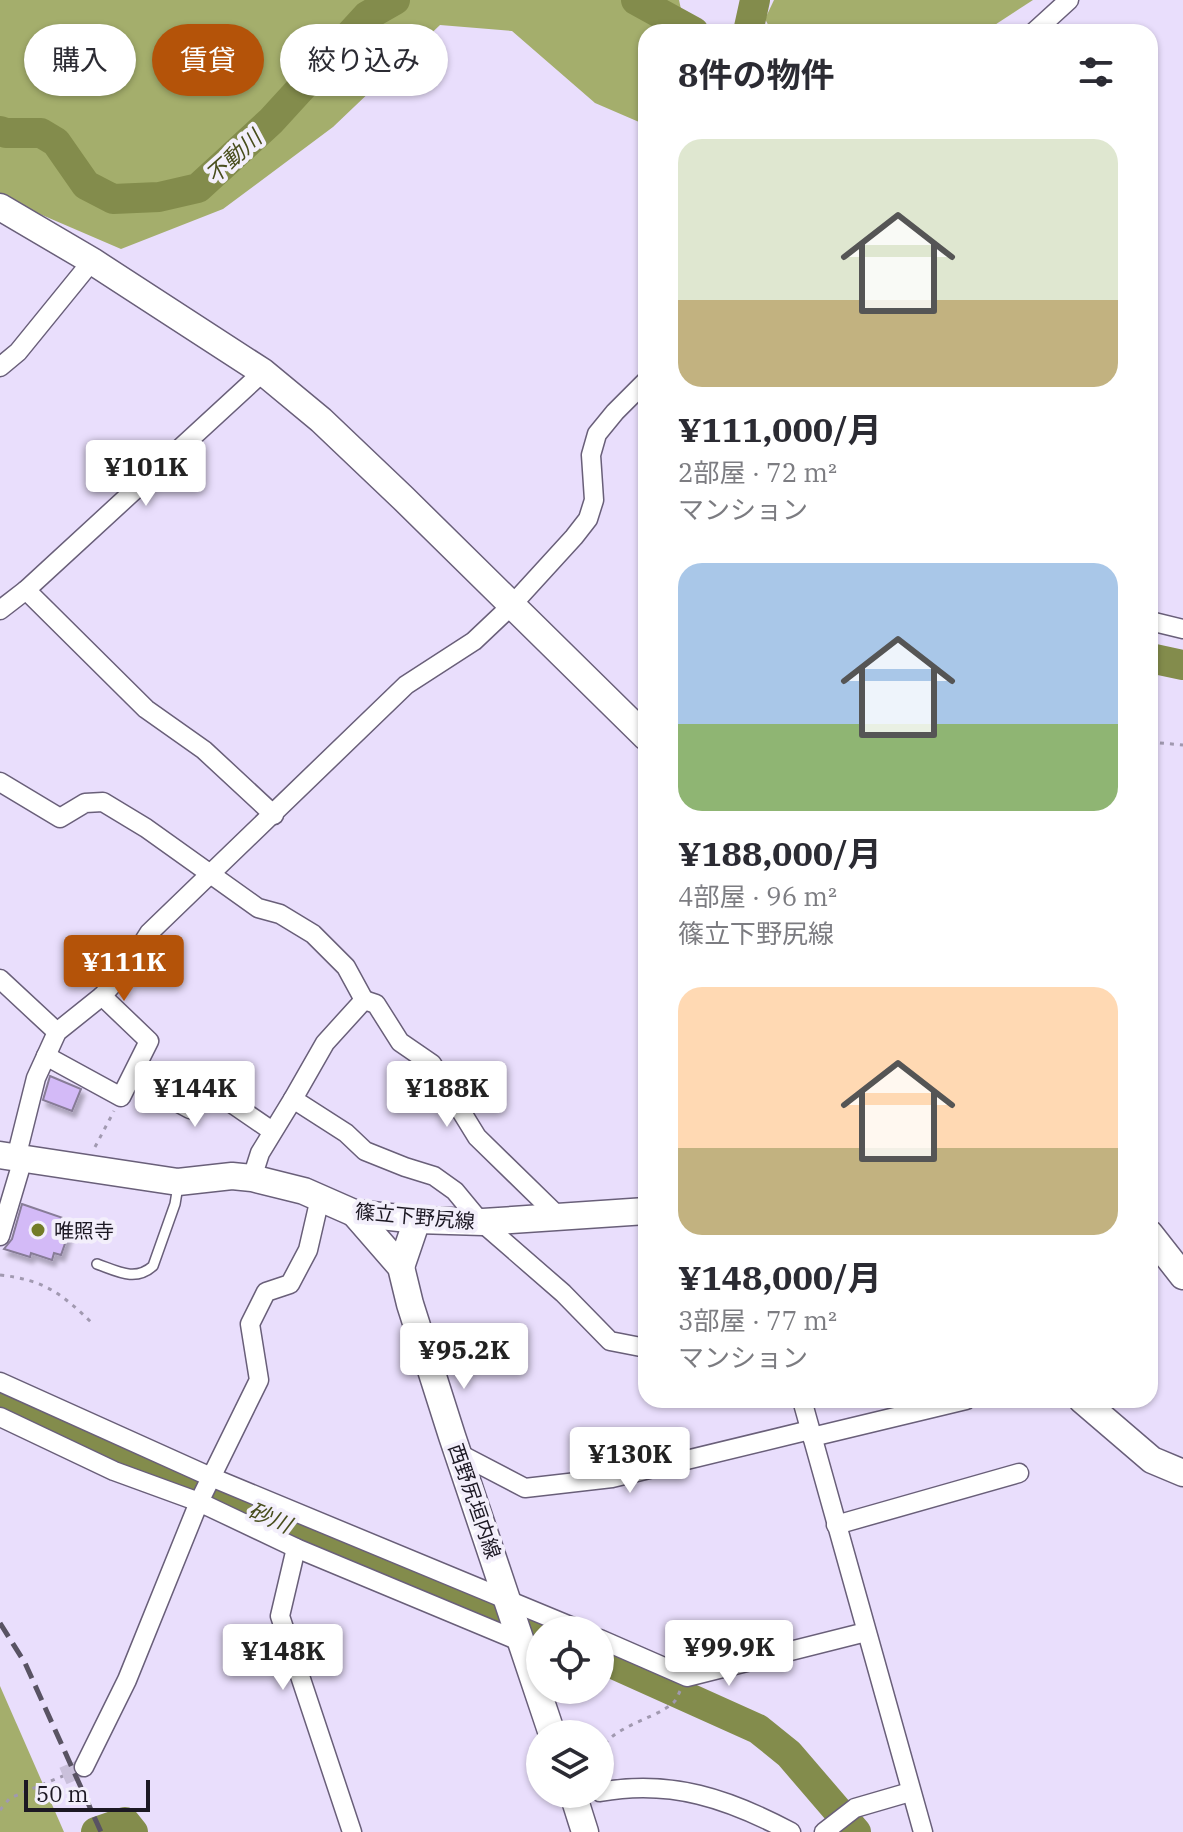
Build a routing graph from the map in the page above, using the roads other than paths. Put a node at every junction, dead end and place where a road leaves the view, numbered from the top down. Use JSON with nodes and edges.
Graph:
{"nodes":[{"id":1,"x":1069,"y":0,"type":"edge"},
{"id":2,"x":1043,"y":24,"type":"edge"},
{"id":3,"x":0,"y":207,"type":"edge"},
{"id":4,"x":92,"y":261,"type":"junction"},
{"id":5,"x":0,"y":367,"type":"edge"},
{"id":6,"x":263,"y":372,"type":"junction"},
{"id":7,"x":638,"y":389,"type":"edge"},
{"id":8,"x":26,"y":590,"type":"junction"},
{"id":9,"x":2,"y":605,"type":"edge"},
{"id":10,"x":511,"y":606,"type":"junction"},
{"id":11,"x":1158,"y":623,"type":"edge"},
{"id":12,"x":1183,"y":629,"type":"edge"},
{"id":13,"x":638,"y":729,"type":"edge"},
{"id":14,"x":0,"y":782,"type":"edge"},
{"id":15,"x":274,"y":815,"type":"junction"},
{"id":16,"x":209,"y":874,"type":"junction"},
{"id":17,"x":0,"y":979,"type":"edge"},
{"id":18,"x":102,"y":996,"type":"junction"},
{"id":19,"x":364,"y":1000,"type":"junction"},
{"id":20,"x":57,"y":1032,"type":"junction"},
{"id":21,"x":46,"y":1056,"type":"junction"},
{"id":22,"x":132,"y":1078,"type":"junction"},
{"id":23,"x":293,"y":1099,"type":"junction"},
{"id":24,"x":272,"y":1131,"type":"junction"},
{"id":25,"x":13,"y":1157,"type":"edge"},
{"id":26,"x":252,"y":1178,"type":"junction"},
{"id":27,"x":178,"y":1182,"type":"junction"},
{"id":28,"x":320,"y":1198,"type":"junction"},
{"id":29,"x":638,"y":1212,"type":"edge"},
{"id":30,"x":354,"y":1213,"type":"junction"},
{"id":31,"x":560,"y":1218,"type":"junction"},
{"id":32,"x":417,"y":1220,"type":"junction"},
{"id":33,"x":483,"y":1222,"type":"junction"},
{"id":34,"x":0,"y":1236,"type":"edge"},
{"id":35,"x":1158,"y":1244,"type":"edge"},
{"id":36,"x":97,"y":1264,"type":"dead end"},
{"id":37,"x":401,"y":1267,"type":"junction"},
{"id":38,"x":1183,"y":1276,"type":"edge"},
{"id":39,"x":638,"y":1346,"type":"edge"},
{"id":40,"x":0,"y":1382,"type":"edge"},
{"id":41,"x":804,"y":1408,"type":"edge"},
{"id":42,"x":928,"y":1408,"type":"edge"},
{"id":43,"x":1091,"y":1408,"type":"edge"},
{"id":44,"x":0,"y":1417,"type":"edge"},
{"id":45,"x":811,"y":1433,"type":"junction"},
{"id":46,"x":458,"y":1453,"type":"junction"},
{"id":47,"x":1019,"y":1473,"type":"dead end"},
{"id":48,"x":1183,"y":1473,"type":"edge"},
{"id":49,"x":205,"y":1490,"type":"junction"},
{"id":50,"x":836,"y":1525,"type":"junction"},
{"id":51,"x":296,"y":1548,"type":"junction"},
{"id":52,"x":515,"y":1619,"type":"junction"},
{"id":53,"x":526,"y":1621,"type":"edge"},
{"id":54,"x":866,"y":1632,"type":"junction"},
{"id":55,"x":614,"y":1645,"type":"edge"},
{"id":56,"x":547,"y":1720,"type":"edge"},
{"id":57,"x":84,"y":1767,"type":"tunnel mouth"},
{"id":58,"x":614,"y":1790,"type":"edge"},
{"id":59,"x":910,"y":1792,"type":"junction"},
{"id":60,"x":577,"y":1808,"type":"edge"},
{"id":61,"x":831,"y":1827,"type":"edge"},
{"id":62,"x":352,"y":1832,"type":"edge"},
{"id":63,"x":585,"y":1832,"type":"edge"},
{"id":64,"x":791,"y":1832,"type":"edge"},
{"id":65,"x":923,"y":1832,"type":"edge"}],
"edges":[{"from":1,"to":2,"type":"street"},
{"from":3,"to":4,"type":"main road"},
{"from":4,"to":5,"type":"street"},
{"from":4,"to":6,"type":"main road"},
{"from":6,"to":8,"type":"street"},
{"from":6,"to":10,"type":"main road"},
{"from":7,"to":10,"type":"street"},
{"from":8,"to":9,"type":"street"},
{"from":8,"to":15,"type":"street"},
{"from":10,"to":13,"type":"main road"},
{"from":10,"to":15,"type":"street"},
{"from":11,"to":12,"type":"street"},
{"from":14,"to":16,"type":"street"},
{"from":15,"to":16,"type":"street"},
{"from":16,"to":18,"type":"street"},
{"from":16,"to":19,"type":"street"},
{"from":17,"to":20,"type":"street"},
{"from":18,"to":20,"type":"street"},
{"from":18,"to":22,"type":"street"},
{"from":19,"to":23,"type":"street"},
{"from":19,"to":31,"type":"street"},
{"from":20,"to":21,"type":"street"},
{"from":21,"to":22,"type":"street"},
{"from":21,"to":25,"type":"street"},
{"from":22,"to":24,"type":"street"},
{"from":23,"to":24,"type":"street"},
{"from":23,"to":33,"type":"street"},
{"from":24,"to":26,"type":"street"},
{"from":25,"to":27,"type":"main road","name":"篠立下野尻線"},
{"from":25,"to":34,"type":"street"},
{"from":26,"to":27,"type":"main road","name":"篠立下野尻線"},
{"from":26,"to":28,"type":"main road","name":"篠立下野尻線"},
{"from":27,"to":36,"type":"lane"},
{"from":28,"to":30,"type":"main road","name":"篠立下野尻線"},
{"from":28,"to":49,"type":"street"},
{"from":29,"to":31,"type":"main road","name":"篠立下野尻線"},
{"from":30,"to":32,"type":"main road","name":"篠立下野尻線"},
{"from":30,"to":37,"type":"main road","name":"西野尻垣内線"},
{"from":31,"to":33,"type":"main road","name":"篠立下野尻線"},
{"from":32,"to":33,"type":"main road","name":"篠立下野尻線"},
{"from":32,"to":37,"type":"main road"},
{"from":33,"to":39,"type":"street"},
{"from":35,"to":38,"type":"main road"},
{"from":37,"to":46,"type":"main road","name":"西野尻垣内線"},
{"from":40,"to":49,"type":"street"},
{"from":41,"to":45,"type":"street"},
{"from":42,"to":45,"type":"street"},
{"from":43,"to":48,"type":"main road"},
{"from":44,"to":49,"type":"street"},
{"from":45,"to":46,"type":"street"},
{"from":45,"to":50,"type":"street"},
{"from":46,"to":52,"type":"main road","name":"西野尻垣内線"},
{"from":47,"to":50,"type":"street"},
{"from":49,"to":51,"type":"street"},
{"from":49,"to":52,"type":"street"},
{"from":49,"to":57,"type":"street"},
{"from":50,"to":54,"type":"street"},
{"from":51,"to":52,"type":"street"},
{"from":51,"to":62,"type":"street"},
{"from":52,"to":53,"type":"street"},
{"from":52,"to":56,"type":"main road","name":"西野尻垣内線"},
{"from":54,"to":55,"type":"street"},
{"from":54,"to":59,"type":"street"},
{"from":58,"to":64,"type":"street"},
{"from":59,"to":61,"type":"street"},
{"from":59,"to":65,"type":"street"},
{"from":60,"to":63,"type":"main road"}]}
